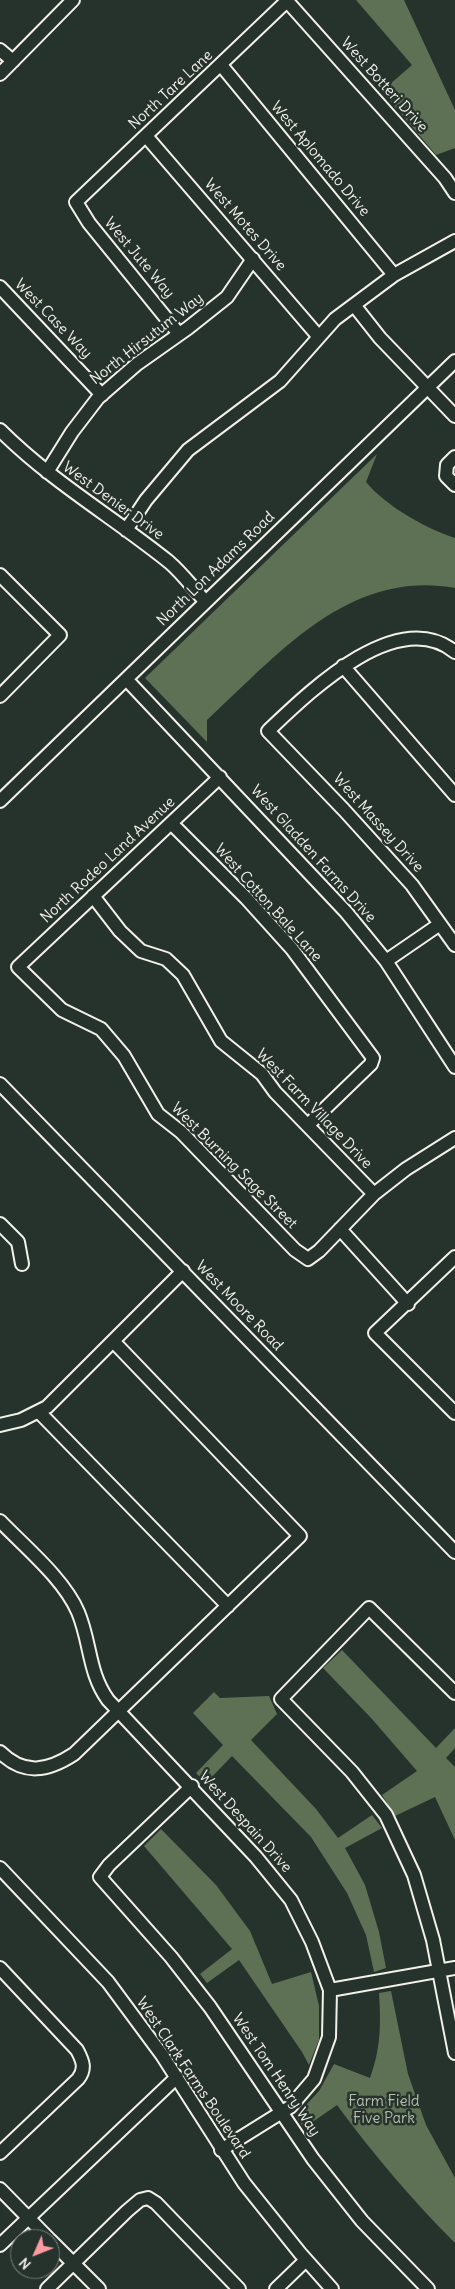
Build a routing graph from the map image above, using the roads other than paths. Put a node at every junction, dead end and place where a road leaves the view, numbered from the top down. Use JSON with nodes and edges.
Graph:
{"nodes":[{"id":1,"x":73,"y":0,"type":"edge"},
{"id":2,"x":288,"y":0,"type":"edge"},
{"id":3,"x":0,"y":50,"type":"edge"},
{"id":4,"x":13,"y":61,"type":"junction"},
{"id":5,"x":221,"y":65,"type":"junction"},
{"id":6,"x":0,"y":74,"type":"edge"},
{"id":7,"x":146,"y":136,"type":"junction"},
{"id":8,"x":455,"y":193,"type":"edge"},
{"id":9,"x":76,"y":202,"type":"joint"},
{"id":10,"x":455,"y":241,"type":"edge"},
{"id":11,"x":253,"y":259,"type":"junction"},
{"id":12,"x":394,"y":275,"type":"junction"},
{"id":13,"x":0,"y":287,"type":"edge"},
{"id":14,"x":354,"y":305,"type":"junction"},
{"id":15,"x":180,"y":334,"type":"junction"},
{"id":16,"x":319,"y":337,"type":"junction"},
{"id":17,"x":455,"y":361,"type":"edge"},
{"id":18,"x":428,"y":387,"type":"junction"},
{"id":19,"x":102,"y":395,"type":"junction"},
{"id":20,"x":455,"y":416,"type":"edge"},
{"id":21,"x":0,"y":430,"type":"edge"},
{"id":22,"x":455,"y":457,"type":"edge"},
{"id":23,"x":47,"y":472,"type":"junction"},
{"id":24,"x":450,"y":481,"type":"edge"},
{"id":25,"x":126,"y":530,"type":"junction"},
{"id":26,"x":0,"y":575,"type":"edge"},
{"id":27,"x":205,"y":601,"type":"junction"},
{"id":28,"x":455,"y":652,"type":"edge"},
{"id":29,"x":343,"y":666,"type":"junction"},
{"id":30,"x":127,"y":680,"type":"junction"},
{"id":31,"x":0,"y":696,"type":"edge"},
{"id":32,"x":220,"y":777,"type":"junction"},
{"id":33,"x":2,"y":795,"type":"edge"},
{"id":34,"x":455,"y":795,"type":"edge"},
{"id":35,"x":171,"y":823,"type":"junction"},
{"id":36,"x":93,"y":896,"type":"junction"},
{"id":37,"x":440,"y":924,"type":"junction"},
{"id":38,"x":455,"y":945,"type":"edge"},
{"id":39,"x":386,"y":961,"type":"junction"},
{"id":40,"x":18,"y":967,"type":"joint"},
{"id":41,"x":455,"y":1066,"type":"edge"},
{"id":42,"x":0,"y":1084,"type":"edge"},
{"id":43,"x":308,"y":1125,"type":"junction"},
{"id":44,"x":455,"y":1138,"type":"edge"},
{"id":45,"x":374,"y":1194,"type":"junction"},
{"id":46,"x":0,"y":1224,"type":"edge"},
{"id":47,"x":340,"y":1229,"type":"junction"},
{"id":48,"x":455,"y":1258,"type":"edge"},
{"id":49,"x":22,"y":1264,"type":"dead end"},
{"id":50,"x":183,"y":1271,"type":"junction"},
{"id":51,"x":408,"y":1304,"type":"junction"},
{"id":52,"x":113,"y":1340,"type":"junction"},
{"id":53,"x":453,"y":1407,"type":"edge"},
{"id":54,"x":39,"y":1412,"type":"junction"},
{"id":55,"x":0,"y":1425,"type":"edge"},
{"id":56,"x":0,"y":1521,"type":"edge"},
{"id":57,"x":455,"y":1552,"type":"edge"},
{"id":58,"x":228,"y":1606,"type":"junction"},
{"id":59,"x":455,"y":1693,"type":"edge"},
{"id":60,"x":119,"y":1711,"type":"junction"},
{"id":61,"x":0,"y":1752,"type":"edge"},
{"id":62,"x":192,"y":1786,"type":"junction"},
{"id":63,"x":0,"y":1868,"type":"edge"},
{"id":64,"x":0,"y":1968,"type":"edge"},
{"id":65,"x":455,"y":1968,"type":"edge"},
{"id":66,"x":439,"y":1971,"type":"junction"},
{"id":67,"x":330,"y":1990,"type":"junction"},
{"id":68,"x":455,"y":2053,"type":"edge"},
{"id":69,"x":177,"y":2077,"type":"junction"},
{"id":70,"x":280,"y":2113,"type":"junction"},
{"id":71,"x":221,"y":2150,"type":"junction"},
{"id":72,"x":0,"y":2153,"type":"edge"},
{"id":73,"x":0,"y":2189,"type":"edge"},
{"id":74,"x":28,"y":2218,"type":"junction"},
{"id":75,"x":39,"y":2229,"type":"edge"},
{"id":76,"x":0,"y":2245,"type":"edge"},
{"id":77,"x":60,"y":2250,"type":"edge"},
{"id":78,"x":306,"y":2260,"type":"junction"},
{"id":79,"x":73,"y":2263,"type":"junction"},
{"id":80,"x":47,"y":2289,"type":"edge"},
{"id":81,"x":99,"y":2289,"type":"edge"},
{"id":82,"x":238,"y":2289,"type":"edge"},
{"id":83,"x":276,"y":2289,"type":"edge"},
{"id":84,"x":332,"y":2289,"type":"edge"},
{"id":85,"x":428,"y":2289,"type":"edge"}],
"edges":[{"from":1,"to":4,"type":"street"},
{"from":2,"to":5,"type":"street","name":"North Tare Lane"},
{"from":2,"to":8,"type":"street","name":"West Botteri Drive"},
{"from":3,"to":4,"type":"street"},
{"from":4,"to":6,"type":"street"},
{"from":5,"to":7,"type":"street","name":"North Tare Lane"},
{"from":5,"to":12,"type":"street","name":"West Aplomado Drive"},
{"from":7,"to":9,"type":"street","name":"North Tare Lane"},
{"from":7,"to":11,"type":"street","name":"West Motes Drive"},
{"from":9,"to":15,"type":"street","name":"West Jute Way"},
{"from":10,"to":12,"type":"street"},
{"from":11,"to":15,"type":"street","name":"North Hirsutum Way"},
{"from":11,"to":16,"type":"street","name":"West Motes Drive"},
{"from":12,"to":14,"type":"street"},
{"from":13,"to":19,"type":"street","name":"West Case Way"},
{"from":14,"to":16,"type":"street"},
{"from":14,"to":18,"type":"street"},
{"from":15,"to":19,"type":"street","name":"North Hirsutum Way"},
{"from":16,"to":25,"type":"street"},
{"from":17,"to":18,"type":"street","name":"North Lon Adams Road"},
{"from":18,"to":20,"type":"street"},
{"from":18,"to":27,"type":"street","name":"North Lon Adams Road"},
{"from":19,"to":23,"type":"street","name":"North Hirsutum Way"},
{"from":21,"to":23,"type":"street","name":"West Denier Drive"},
{"from":22,"to":24,"type":"street"},
{"from":23,"to":25,"type":"street","name":"West Denier Drive"},
{"from":25,"to":27,"type":"street","name":"West Denier Drive"},
{"from":26,"to":31,"type":"street"},
{"from":27,"to":30,"type":"street","name":"North Lon Adams Road"},
{"from":28,"to":29,"type":"street"},
{"from":29,"to":34,"type":"street"},
{"from":29,"to":37,"type":"street","name":"West Massey Drive"},
{"from":30,"to":32,"type":"street","name":"West Gladden Farms Drive"},
{"from":30,"to":33,"type":"street","name":"North Lon Adams Road"},
{"from":32,"to":35,"type":"street","name":"North Rodeo Land Avenue"},
{"from":32,"to":39,"type":"street","name":"West Gladden Farms Drive"},
{"from":35,"to":36,"type":"street","name":"North Rodeo Land Avenue"},
{"from":35,"to":43,"type":"street","name":"West Cotton Bale Lane"},
{"from":36,"to":40,"type":"street","name":"North Rodeo Land Avenue"},
{"from":36,"to":43,"type":"street","name":"West Farm Village Drive"},
{"from":37,"to":38,"type":"street","name":"West Massey Drive"},
{"from":37,"to":39,"type":"street"},
{"from":39,"to":41,"type":"street","name":"West Gladden Farms Drive"},
{"from":40,"to":47,"type":"street","name":"West Burning Sage Street"},
{"from":42,"to":50,"type":"street","name":"West Moore Road"},
{"from":43,"to":45,"type":"street","name":"West Farm Village Drive"},
{"from":44,"to":45,"type":"street"},
{"from":45,"to":47,"type":"street"},
{"from":46,"to":49,"type":"street"},
{"from":47,"to":51,"type":"street"},
{"from":48,"to":51,"type":"street"},
{"from":50,"to":52,"type":"street"},
{"from":50,"to":57,"type":"street","name":"West Moore Road"},
{"from":51,"to":53,"type":"street"},
{"from":52,"to":54,"type":"street"},
{"from":52,"to":58,"type":"street"},
{"from":54,"to":55,"type":"street"},
{"from":54,"to":58,"type":"street"},
{"from":56,"to":60,"type":"street","name":"West Despain Drive"},
{"from":58,"to":60,"type":"street"},
{"from":59,"to":66,"type":"street"},
{"from":60,"to":61,"type":"street"},
{"from":60,"to":62,"type":"street","name":"West Despain Drive"},
{"from":62,"to":67,"type":"street","name":"West Despain Drive"},
{"from":62,"to":70,"type":"street","name":"West Tom Henry Way"},
{"from":63,"to":69,"type":"street","name":"West Clark Farms Boulevard"},
{"from":64,"to":72,"type":"street"},
{"from":65,"to":66,"type":"street"},
{"from":66,"to":67,"type":"street"},
{"from":66,"to":68,"type":"street"},
{"from":67,"to":70,"type":"street","name":"West Despain Drive"},
{"from":69,"to":71,"type":"street","name":"West Clark Farms Boulevard"},
{"from":69,"to":74,"type":"street"},
{"from":70,"to":71,"type":"street","name":"West Despain Drive"},
{"from":70,"to":85,"type":"street","name":"West Tom Henry Way"},
{"from":71,"to":78,"type":"street","name":"West Clark Farms Boulevard"},
{"from":73,"to":74,"type":"street"},
{"from":74,"to":75,"type":"street"},
{"from":74,"to":76,"type":"street"},
{"from":77,"to":79,"type":"street"},
{"from":78,"to":83,"type":"street"},
{"from":78,"to":84,"type":"street","name":"West Clark Farms Boulevard"},
{"from":79,"to":80,"type":"street"},
{"from":79,"to":81,"type":"street"},
{"from":79,"to":82,"type":"street"}]}
